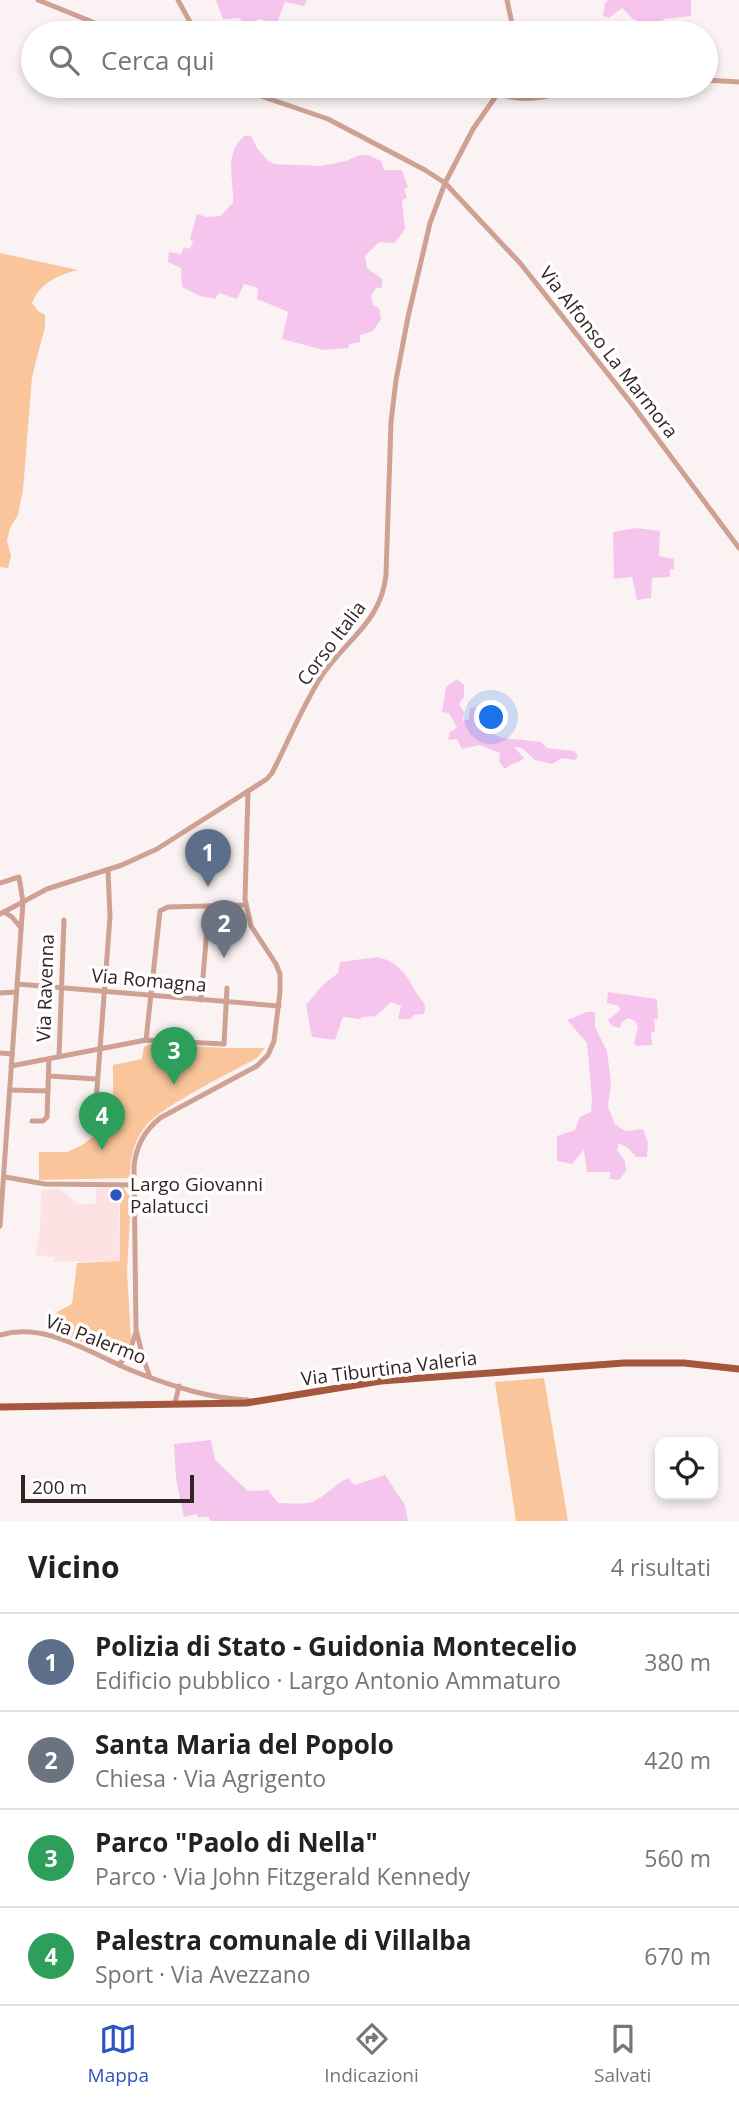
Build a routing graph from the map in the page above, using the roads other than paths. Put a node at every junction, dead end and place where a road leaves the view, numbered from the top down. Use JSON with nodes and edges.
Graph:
{"nodes":[{"id":1,"x":38,"y":0,"type":"edge"},
{"id":2,"x":178,"y":0,"type":"edge"},
{"id":3,"x":507,"y":0,"type":"edge"},
{"id":4,"x":90,"y":21,"type":"edge"},
{"id":5,"x":189,"y":21,"type":"edge"},
{"id":6,"x":511,"y":21,"type":"edge"},
{"id":7,"x":718,"y":81,"type":"edge"},
{"id":8,"x":739,"y":82,"type":"edge"},
{"id":9,"x":267,"y":98,"type":"edge"},
{"id":10,"x":495,"y":98,"type":"edge"},
{"id":11,"x":445,"y":183,"type":"junction"},
{"id":12,"x":739,"y":548,"type":"edge"},
{"id":13,"x":248,"y":791,"type":"junction"},
{"id":14,"x":108,"y":870,"type":"junction"},
{"id":15,"x":0,"y":883,"type":"edge"},
{"id":16,"x":23,"y":902,"type":"junction"},
{"id":17,"x":245,"y":905,"type":"junction"},
{"id":18,"x":209,"y":906,"type":"junction"},
{"id":19,"x":2,"y":913,"type":"edge"},
{"id":20,"x":64,"y":920,"type":"dead end"},
{"id":21,"x":21,"y":928,"type":"junction"},
{"id":22,"x":17,"y":984,"type":"junction"},
{"id":23,"x":61,"y":987,"type":"junction"},
{"id":24,"x":228,"y":988,"type":"dead end"},
{"id":25,"x":104,"y":991,"type":"junction"},
{"id":26,"x":16,"y":992,"type":"junction"},
{"id":27,"x":0,"y":993,"type":"edge"},
{"id":28,"x":150,"y":996,"type":"junction"},
{"id":29,"x":201,"y":1000,"type":"junction"},
{"id":30,"x":226,"y":1002,"type":"junction"},
{"id":31,"x":279,"y":1006,"type":"junction"},
{"id":32,"x":146,"y":1040,"type":"junction"},
{"id":33,"x":99,"y":1050,"type":"junction"},
{"id":34,"x":0,"y":1053,"type":"edge"},
{"id":35,"x":12,"y":1054,"type":"junction"},
{"id":36,"x":59,"y":1057,"type":"junction"},
{"id":37,"x":49,"y":1059,"type":"junction"},
{"id":38,"x":11,"y":1066,"type":"junction"},
{"id":39,"x":49,"y":1076,"type":"junction"},
{"id":40,"x":97,"y":1079,"type":"junction"},
{"id":41,"x":10,"y":1090,"type":"junction"},
{"id":42,"x":48,"y":1091,"type":"junction"},
{"id":43,"x":32,"y":1121,"type":"dead end"},
{"id":44,"x":94,"y":1128,"type":"dead end"},
{"id":45,"x":0,"y":1129,"type":"edge"},
{"id":46,"x":8,"y":1129,"type":"junction"},
{"id":47,"x":5,"y":1177,"type":"junction"},
{"id":48,"x":134,"y":1185,"type":"junction"},
{"id":49,"x":2,"y":1188,"type":"edge"},
{"id":50,"x":0,"y":1226,"type":"edge"},
{"id":51,"x":136,"y":1329,"type":"junction"},
{"id":52,"x":0,"y":1334,"type":"edge"},
{"id":53,"x":143,"y":1359,"type":"junction"},
{"id":54,"x":119,"y":1365,"type":"junction"},
{"id":55,"x":739,"y":1369,"type":"edge"},
{"id":56,"x":130,"y":1370,"type":"junction"},
{"id":57,"x":150,"y":1377,"type":"junction"},
{"id":58,"x":179,"y":1386,"type":"junction"},
{"id":59,"x":269,"y":1399,"type":"junction"},
{"id":60,"x":175,"y":1403,"type":"junction"},
{"id":61,"x":0,"y":1407,"type":"edge"}],
"edges":[{"from":1,"to":4,"type":"street"},
{"from":2,"to":5,"type":"street"},
{"from":3,"to":6,"type":"street"},
{"from":7,"to":8,"type":"street"},
{"from":9,"to":11,"type":"street","name":"Via Alfonso La Marmora"},
{"from":10,"to":11,"type":"street","name":"Corso Italia"},
{"from":11,"to":12,"type":"street","name":"Via Alfonso La Marmora"},
{"from":11,"to":13,"type":"street","name":"Corso Italia"},
{"from":13,"to":14,"type":"street","name":"Corso Italia"},
{"from":13,"to":17,"type":"street"},
{"from":14,"to":16,"type":"street","name":"Corso Italia"},
{"from":14,"to":25,"type":"street"},
{"from":15,"to":16,"type":"street"},
{"from":16,"to":19,"type":"street","name":"Corso Italia"},
{"from":16,"to":21,"type":"street"},
{"from":17,"to":18,"type":"street"},
{"from":17,"to":31,"type":"street"},
{"from":18,"to":28,"type":"street"},
{"from":18,"to":29,"type":"street"},
{"from":19,"to":21,"type":"street","name":"Corso Italia"},
{"from":20,"to":23,"type":"street","name":"Via Ravenna"},
{"from":21,"to":22,"type":"street"},
{"from":22,"to":23,"type":"street","name":"Via Romagna"},
{"from":22,"to":26,"type":"street"},
{"from":23,"to":25,"type":"street","name":"Via Romagna"},
{"from":23,"to":36,"type":"street","name":"Via Ravenna"},
{"from":24,"to":30,"type":"street"},
{"from":25,"to":28,"type":"street","name":"Via Romagna"},
{"from":25,"to":33,"type":"street"},
{"from":26,"to":27,"type":"street"},
{"from":26,"to":35,"type":"street"},
{"from":28,"to":29,"type":"street","name":"Via Romagna"},
{"from":28,"to":32,"type":"street"},
{"from":29,"to":30,"type":"street","name":"Via Romagna"},
{"from":30,"to":31,"type":"street","name":"Via Romagna"},
{"from":30,"to":32,"type":"street"},
{"from":31,"to":48,"type":"street"},
{"from":32,"to":33,"type":"street"},
{"from":33,"to":36,"type":"street"},
{"from":33,"to":40,"type":"street"},
{"from":34,"to":35,"type":"street"},
{"from":35,"to":38,"type":"street"},
{"from":36,"to":37,"type":"street"},
{"from":37,"to":38,"type":"street"},
{"from":37,"to":39,"type":"street"},
{"from":38,"to":41,"type":"street"},
{"from":39,"to":40,"type":"street"},
{"from":39,"to":42,"type":"street"},
{"from":40,"to":44,"type":"street"},
{"from":41,"to":42,"type":"street"},
{"from":41,"to":46,"type":"street"},
{"from":42,"to":43,"type":"street"},
{"from":45,"to":46,"type":"street"},
{"from":46,"to":47,"type":"street"},
{"from":47,"to":48,"type":"street"},
{"from":47,"to":49,"type":"street"},
{"from":48,"to":51,"type":"street"},
{"from":49,"to":50,"type":"street"},
{"from":51,"to":53,"type":"street"},
{"from":51,"to":54,"type":"street"},
{"from":52,"to":54,"type":"street","name":"Via Palermo"},
{"from":53,"to":56,"type":"street"},
{"from":53,"to":57,"type":"street"},
{"from":54,"to":56,"type":"street","name":"Via Palermo"},
{"from":55,"to":59,"type":"main road","name":"Via Tiburtina Valeria"},
{"from":56,"to":57,"type":"street","name":"Via Palermo"},
{"from":57,"to":58,"type":"street","name":"Via Palermo"},
{"from":58,"to":59,"type":"street","name":"Via Palermo"},
{"from":58,"to":60,"type":"street"},
{"from":59,"to":60,"type":"main road","name":"Via Tiburtina Valeria"},
{"from":60,"to":61,"type":"main road","name":"Via Tiburtina Valeria"}]}
